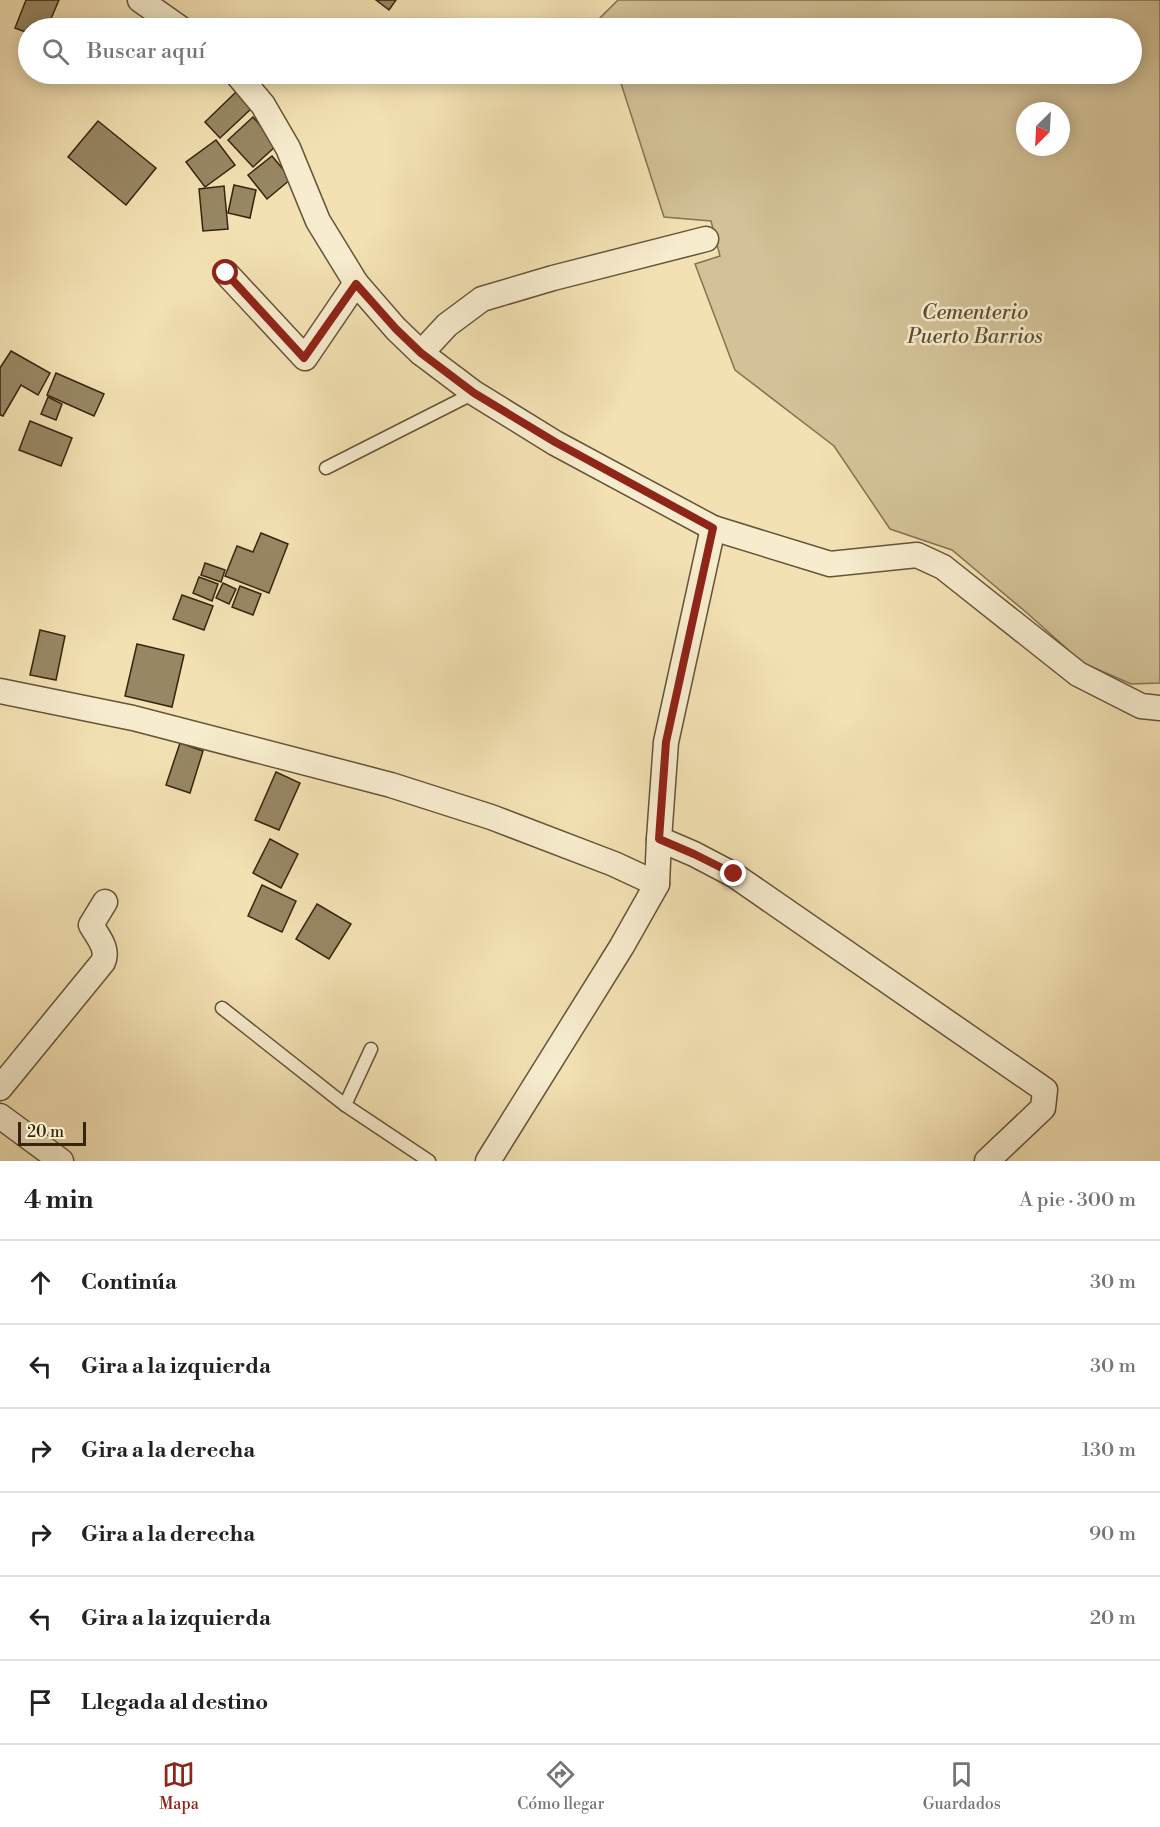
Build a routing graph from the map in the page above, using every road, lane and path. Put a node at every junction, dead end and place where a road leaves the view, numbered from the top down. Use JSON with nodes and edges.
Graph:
{"nodes":[{"id":1,"x":140,"y":0,"type":"edge"},
{"id":2,"x":166,"y":18,"type":"edge"},
{"id":3,"x":245,"y":84,"type":"edge"},
{"id":4,"x":706,"y":239,"type":"dead end"},
{"id":5,"x":226,"y":273,"type":"dead end"},
{"id":6,"x":356,"y":284,"type":"junction"},
{"id":7,"x":421,"y":353,"type":"junction"},
{"id":8,"x":474,"y":393,"type":"junction"},
{"id":9,"x":326,"y":468,"type":"dead end"},
{"id":10,"x":713,"y":528,"type":"junction"},
{"id":11,"x":0,"y":691,"type":"edge"},
{"id":12,"x":1160,"y":708,"type":"edge"},
{"id":13,"x":659,"y":839,"type":"junction"},
{"id":14,"x":657,"y":884,"type":"junction"},
{"id":15,"x":105,"y":902,"type":"dead end"},
{"id":16,"x":222,"y":1008,"type":"dead end"},
{"id":17,"x":371,"y":1049,"type":"dead end"},
{"id":18,"x":0,"y":1088,"type":"edge"},
{"id":19,"x":345,"y":1105,"type":"junction"},
{"id":20,"x":0,"y":1116,"type":"edge"},
{"id":21,"x":61,"y":1161,"type":"edge"},
{"id":22,"x":429,"y":1161,"type":"edge"},
{"id":23,"x":488,"y":1161,"type":"edge"},
{"id":24,"x":987,"y":1161,"type":"edge"}],
"edges":[{"from":1,"to":2,"type":"street"},
{"from":3,"to":6,"type":"street"},
{"from":4,"to":7,"type":"street"},
{"from":5,"to":6,"type":"street"},
{"from":6,"to":7,"type":"street"},
{"from":7,"to":8,"type":"street"},
{"from":8,"to":9,"type":"lane"},
{"from":8,"to":10,"type":"street"},
{"from":10,"to":12,"type":"street"},
{"from":10,"to":13,"type":"street"},
{"from":11,"to":14,"type":"street"},
{"from":13,"to":14,"type":"street"},
{"from":13,"to":24,"type":"street"},
{"from":14,"to":23,"type":"street"},
{"from":15,"to":18,"type":"street"},
{"from":16,"to":19,"type":"lane"},
{"from":17,"to":19,"type":"lane"},
{"from":19,"to":22,"type":"lane"},
{"from":20,"to":21,"type":"street"}]}
